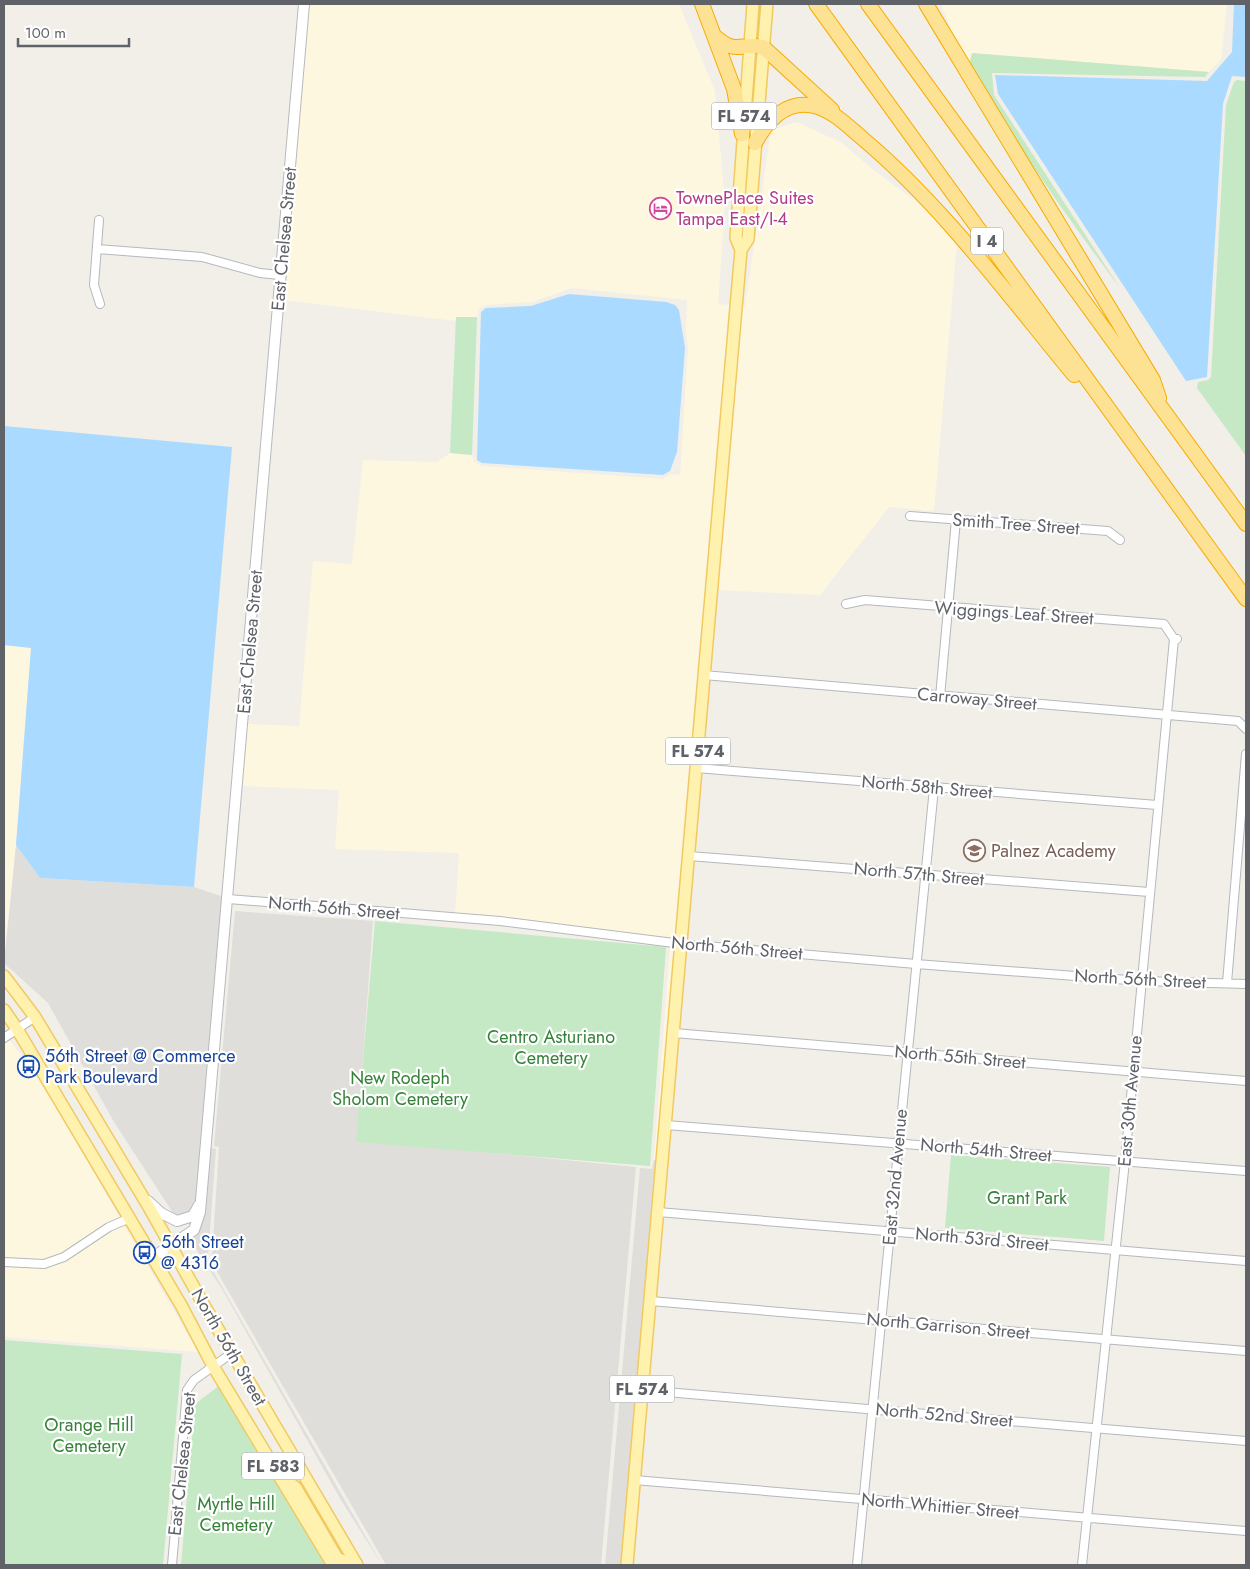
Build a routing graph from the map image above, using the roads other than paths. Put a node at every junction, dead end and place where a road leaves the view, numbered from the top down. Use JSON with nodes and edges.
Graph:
{"nodes":[{"id":1,"x":304,"y":4,"type":"edge"},
{"id":2,"x":702,"y":4,"type":"edge"},
{"id":3,"x":753,"y":4,"type":"edge"},
{"id":4,"x":767,"y":4,"type":"edge"},
{"id":5,"x":816,"y":4,"type":"edge"},
{"id":6,"x":868,"y":4,"type":"edge"},
{"id":7,"x":926,"y":4,"type":"edge"},
{"id":8,"x":717,"y":38,"type":"junction"},
{"id":9,"x":756,"y":45,"type":"junction"},
{"id":10,"x":742,"y":134,"type":"junction"},
{"id":11,"x":755,"y":142,"type":"junction"},
{"id":12,"x":879,"y":152,"type":"junction"},
{"id":13,"x":99,"y":220,"type":"dead end"},
{"id":14,"x":97,"y":249,"type":"junction"},
{"id":15,"x":740,"y":250,"type":"junction"},
{"id":16,"x":280,"y":275,"type":"junction"},
{"id":17,"x":100,"y":304,"type":"dead end"},
{"id":18,"x":1164,"y":413,"type":"junction"},
{"id":19,"x":1158,"y":478,"type":"junction"},
{"id":20,"x":910,"y":516,"type":"dead end"},
{"id":21,"x":956,"y":520,"type":"junction"},
{"id":22,"x":1246,"y":524,"type":"edge"},
{"id":23,"x":1120,"y":540,"type":"dead end"},
{"id":24,"x":1246,"y":599,"type":"edge"},
{"id":25,"x":846,"y":604,"type":"dead end"},
{"id":26,"x":948,"y":608,"type":"junction"},
{"id":27,"x":1175,"y":639,"type":"joint"},
{"id":28,"x":704,"y":675,"type":"junction"},
{"id":29,"x":940,"y":697,"type":"junction"},
{"id":30,"x":1166,"y":714,"type":"junction"},
{"id":31,"x":1246,"y":730,"type":"edge"},
{"id":32,"x":1246,"y":754,"type":"edge"},
{"id":33,"x":696,"y":768,"type":"junction"},
{"id":34,"x":1245,"y":785,"type":"edge"},
{"id":35,"x":934,"y":788,"type":"junction"},
{"id":36,"x":1157,"y":805,"type":"junction"},
{"id":37,"x":689,"y":856,"type":"junction"},
{"id":38,"x":926,"y":874,"type":"junction"},
{"id":39,"x":1149,"y":892,"type":"junction"},
{"id":40,"x":228,"y":899,"type":"junction"},
{"id":41,"x":682,"y":944,"type":"junction"},
{"id":42,"x":916,"y":964,"type":"junction"},
{"id":43,"x":4,"y":976,"type":"edge"},
{"id":44,"x":1142,"y":981,"type":"junction"},
{"id":45,"x":1227,"y":983,"type":"junction"},
{"id":46,"x":1246,"y":984,"type":"edge"},
{"id":47,"x":4,"y":1010,"type":"edge"},
{"id":48,"x":35,"y":1017,"type":"junction"},
{"id":49,"x":17,"y":1029,"type":"junction"},
{"id":50,"x":674,"y":1033,"type":"junction"},
{"id":51,"x":4,"y":1038,"type":"edge"},
{"id":52,"x":907,"y":1052,"type":"junction"},
{"id":53,"x":1132,"y":1071,"type":"junction"},
{"id":54,"x":1246,"y":1081,"type":"edge"},
{"id":55,"x":666,"y":1125,"type":"junction"},
{"id":56,"x":899,"y":1142,"type":"junction"},
{"id":57,"x":1125,"y":1161,"type":"junction"},
{"id":58,"x":1246,"y":1171,"type":"edge"},
{"id":59,"x":144,"y":1198,"type":"junction"},
{"id":60,"x":201,"y":1200,"type":"junction"},
{"id":61,"x":658,"y":1212,"type":"junction"},
{"id":62,"x":130,"y":1218,"type":"junction"},
{"id":63,"x":890,"y":1231,"type":"junction"},
{"id":64,"x":171,"y":1246,"type":"junction"},
{"id":65,"x":1114,"y":1250,"type":"junction"},
{"id":66,"x":153,"y":1257,"type":"junction"},
{"id":67,"x":1246,"y":1261,"type":"edge"},
{"id":68,"x":4,"y":1262,"type":"edge"},
{"id":69,"x":650,"y":1301,"type":"junction"},
{"id":70,"x":882,"y":1321,"type":"junction"},
{"id":71,"x":1106,"y":1340,"type":"junction"},
{"id":72,"x":1246,"y":1351,"type":"edge"},
{"id":73,"x":232,"y":1353,"type":"junction"},
{"id":74,"x":213,"y":1366,"type":"junction"},
{"id":75,"x":642,"y":1390,"type":"junction"},
{"id":76,"x":873,"y":1409,"type":"junction"},
{"id":77,"x":1096,"y":1428,"type":"junction"},
{"id":78,"x":1246,"y":1441,"type":"edge"},
{"id":79,"x":280,"y":1478,"type":"junction"},
{"id":80,"x":634,"y":1480,"type":"junction"},
{"id":81,"x":862,"y":1499,"type":"junction"},
{"id":82,"x":1086,"y":1518,"type":"junction"},
{"id":83,"x":1246,"y":1531,"type":"edge"},
{"id":84,"x":356,"y":1564,"type":"edge"},
{"id":85,"x":172,"y":1565,"type":"edge"},
{"id":86,"x":333,"y":1565,"type":"edge"},
{"id":87,"x":627,"y":1565,"type":"edge"},
{"id":88,"x":857,"y":1565,"type":"edge"},
{"id":89,"x":1082,"y":1565,"type":"edge"}],
"edges":[{"from":1,"to":16,"type":"street","name":"East Chelsea Street"},
{"from":2,"to":8,"type":"highway"},
{"from":3,"to":9,"type":"main road","number":"FL 574"},
{"from":4,"to":9,"type":"main road"},
{"from":5,"to":19,"type":"highway","number":"I 4"},
{"from":6,"to":18,"type":"highway","number":"I 4"},
{"from":7,"to":18,"type":"highway"},
{"from":8,"to":9,"type":"highway"},
{"from":8,"to":10,"type":"highway"},
{"from":9,"to":10,"type":"main road","number":"FL 574"},
{"from":9,"to":11,"type":"main road"},
{"from":9,"to":12,"type":"highway"},
{"from":10,"to":15,"type":"main road","number":"FL 574"},
{"from":11,"to":12,"type":"highway"},
{"from":11,"to":15,"type":"main road"},
{"from":12,"to":19,"type":"highway"},
{"from":13,"to":14,"type":"street"},
{"from":14,"to":16,"type":"street"},
{"from":14,"to":17,"type":"street"},
{"from":15,"to":28,"type":"main road","number":"FL 574"},
{"from":16,"to":40,"type":"street","name":"East Chelsea Street"},
{"from":18,"to":22,"type":"highway","number":"I 4"},
{"from":19,"to":24,"type":"highway","number":"I 4"},
{"from":20,"to":21,"type":"street","name":"Smith Tree Street"},
{"from":21,"to":23,"type":"street","name":"Smith Tree Street"},
{"from":21,"to":26,"type":"street"},
{"from":25,"to":26,"type":"street","name":"Wiggings Leaf Street"},
{"from":26,"to":27,"type":"street","name":"Wiggings Leaf Street"},
{"from":26,"to":29,"type":"street"},
{"from":27,"to":30,"type":"street","name":"East 30th Avenue"},
{"from":28,"to":29,"type":"street","name":"Carroway Street"},
{"from":28,"to":33,"type":"main road","number":"FL 574"},
{"from":29,"to":30,"type":"street","name":"Carroway Street"},
{"from":30,"to":31,"type":"street","name":"Carroway Street"},
{"from":30,"to":36,"type":"street","name":"East 30th Avenue"},
{"from":32,"to":34,"type":"street"},
{"from":33,"to":35,"type":"street","name":"North 58th Street"},
{"from":33,"to":37,"type":"main road","number":"FL 574"},
{"from":34,"to":45,"type":"street"},
{"from":35,"to":36,"type":"street","name":"North 58th Street"},
{"from":35,"to":38,"type":"street","name":"East 32nd Avenue"},
{"from":36,"to":39,"type":"street","name":"East 30th Avenue"},
{"from":37,"to":38,"type":"street","name":"North 57th Street"},
{"from":37,"to":41,"type":"main road","number":"FL 574"},
{"from":38,"to":39,"type":"street","name":"North 57th Street"},
{"from":38,"to":42,"type":"street","name":"East 32nd Avenue"},
{"from":39,"to":44,"type":"street","name":"East 30th Avenue"},
{"from":40,"to":41,"type":"street","name":"North 56th Street"},
{"from":40,"to":60,"type":"street","name":"East Chelsea Street"},
{"from":41,"to":42,"type":"street","name":"North 56th Street"},
{"from":41,"to":50,"type":"main road","number":"FL 574"},
{"from":42,"to":44,"type":"street","name":"North 56th Street"},
{"from":42,"to":52,"type":"street","name":"East 32nd Avenue"},
{"from":43,"to":48,"type":"main road","name":"North 56th Street","number":"FL 583"},
{"from":44,"to":45,"type":"street","name":"North 56th Street"},
{"from":44,"to":53,"type":"street","name":"East 30th Avenue"},
{"from":45,"to":46,"type":"street","name":"North 56th Street"},
{"from":47,"to":49,"type":"main road","name":"North 56th Street","number":"FL 583"},
{"from":48,"to":49,"type":"street"},
{"from":48,"to":59,"type":"main road","name":"North 56th Street","number":"FL 583"},
{"from":49,"to":51,"type":"street"},
{"from":49,"to":62,"type":"main road","name":"North 56th Street","number":"FL 583"},
{"from":50,"to":52,"type":"street","name":"North 55th Street"},
{"from":50,"to":55,"type":"main road","number":"FL 574"},
{"from":52,"to":53,"type":"street","name":"North 55th Street"},
{"from":52,"to":56,"type":"street","name":"East 32nd Avenue"},
{"from":53,"to":54,"type":"street","name":"North 55th Street"},
{"from":53,"to":57,"type":"street","name":"East 30th Avenue"},
{"from":55,"to":56,"type":"street","name":"North 54th Street"},
{"from":55,"to":61,"type":"main road","number":"FL 574"},
{"from":56,"to":57,"type":"street","name":"North 54th Street"},
{"from":56,"to":63,"type":"street","name":"East 32nd Avenue"},
{"from":57,"to":58,"type":"street","name":"North 54th Street"},
{"from":57,"to":65,"type":"street","name":"East 30th Avenue"},
{"from":59,"to":60,"type":"street"},
{"from":59,"to":64,"type":"main road","name":"North 56th Street","number":"FL 583"},
{"from":60,"to":64,"type":"street","name":"East Chelsea Street"},
{"from":61,"to":63,"type":"street","name":"North 53rd Street"},
{"from":61,"to":69,"type":"main road","number":"FL 574"},
{"from":62,"to":66,"type":"main road","name":"North 56th Street","number":"FL 583"},
{"from":62,"to":68,"type":"street"},
{"from":63,"to":65,"type":"street","name":"North 53rd Street"},
{"from":63,"to":70,"type":"street","name":"East 32nd Avenue"},
{"from":64,"to":66,"type":"street","name":"East Chelsea Street"},
{"from":64,"to":73,"type":"main road","name":"North 56th Street","number":"FL 583"},
{"from":65,"to":67,"type":"street","name":"North 53rd Street"},
{"from":65,"to":71,"type":"street","name":"East 30th Avenue"},
{"from":66,"to":74,"type":"main road","name":"North 56th Street","number":"FL 583"},
{"from":69,"to":70,"type":"street","name":"North Garrison Street"},
{"from":69,"to":75,"type":"main road","number":"FL 574"},
{"from":70,"to":71,"type":"street","name":"North Garrison Street"},
{"from":70,"to":76,"type":"street","name":"East 32nd Avenue"},
{"from":71,"to":72,"type":"street","name":"North Garrison Street"},
{"from":71,"to":77,"type":"street","name":"East 30th Avenue"},
{"from":73,"to":74,"type":"street","name":"East Chelsea Street"},
{"from":73,"to":84,"type":"main road","name":"North 56th Street","number":"FL 583"},
{"from":74,"to":79,"type":"main road","name":"North 56th Street","number":"FL 583"},
{"from":74,"to":85,"type":"street","name":"East Chelsea Street"},
{"from":75,"to":76,"type":"street","name":"North 52nd Street"},
{"from":75,"to":80,"type":"main road","number":"FL 574"},
{"from":76,"to":77,"type":"street","name":"North 52nd Street"},
{"from":76,"to":81,"type":"street","name":"East 32nd Avenue"},
{"from":77,"to":78,"type":"street","name":"North 52nd Street"},
{"from":77,"to":82,"type":"street","name":"East 30th Avenue"},
{"from":79,"to":84,"type":"main road"},
{"from":79,"to":86,"type":"main road","name":"North 56th Street","number":"FL 583"},
{"from":80,"to":81,"type":"street","name":"North Whittier Street"},
{"from":80,"to":87,"type":"main road","number":"FL 574"},
{"from":81,"to":82,"type":"street","name":"North Whittier Street"},
{"from":81,"to":88,"type":"street","name":"East 32nd Avenue"},
{"from":82,"to":83,"type":"street","name":"North Whittier Street"},
{"from":82,"to":89,"type":"street","name":"East 30th Avenue"}]}
